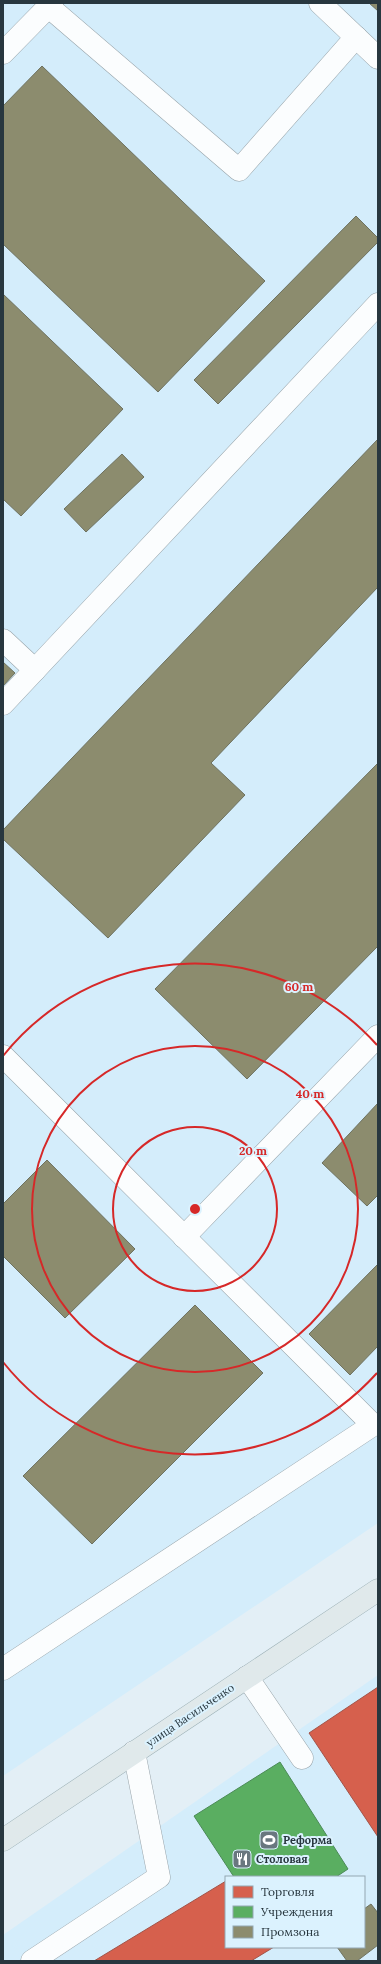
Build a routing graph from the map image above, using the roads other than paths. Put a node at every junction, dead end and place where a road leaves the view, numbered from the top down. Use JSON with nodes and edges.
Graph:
{"nodes":[{"id":1,"x":320,"y":3,"type":"edge"},
{"id":2,"x":50,"y":5,"type":"edge"},
{"id":3,"x":356,"y":37,"type":"junction"},
{"id":4,"x":3,"y":53,"type":"edge"},
{"id":5,"x":378,"y":58,"type":"edge"},
{"id":6,"x":378,"y":304,"type":"edge"},
{"id":7,"x":3,"y":640,"type":"edge"},
{"id":8,"x":35,"y":670,"type":"junction"},
{"id":9,"x":3,"y":704,"type":"edge"},
{"id":10,"x":378,"y":1036,"type":"edge"},
{"id":11,"x":3,"y":1056,"type":"edge"},
{"id":12,"x":184,"y":1237,"type":"junction"},
{"id":13,"x":378,"y":1590,"type":"edge"},
{"id":14,"x":3,"y":1669,"type":"edge"},
{"id":15,"x":247,"y":1677,"type":"junction"},
{"id":16,"x":134,"y":1752,"type":"junction"},
{"id":17,"x":302,"y":1758,"type":"dead end"},
{"id":18,"x":3,"y":1840,"type":"edge"},
{"id":19,"x":32,"y":1961,"type":"edge"}],
"edges":[{"from":1,"to":3,"type":"lane"},
{"from":2,"to":3,"type":"lane"},
{"from":2,"to":4,"type":"lane"},
{"from":3,"to":5,"type":"lane"},
{"from":6,"to":8,"type":"lane"},
{"from":7,"to":8,"type":"lane"},
{"from":8,"to":9,"type":"lane"},
{"from":10,"to":12,"type":"lane"},
{"from":11,"to":12,"type":"lane"},
{"from":12,"to":14,"type":"lane"},
{"from":13,"to":15,"type":"main road","name":"улица Васильченко"},
{"from":15,"to":16,"type":"main road","name":"улица Васильченко"},
{"from":15,"to":17,"type":"lane"},
{"from":16,"to":18,"type":"main road","name":"улица Васильченко"},
{"from":16,"to":19,"type":"lane"}]}
